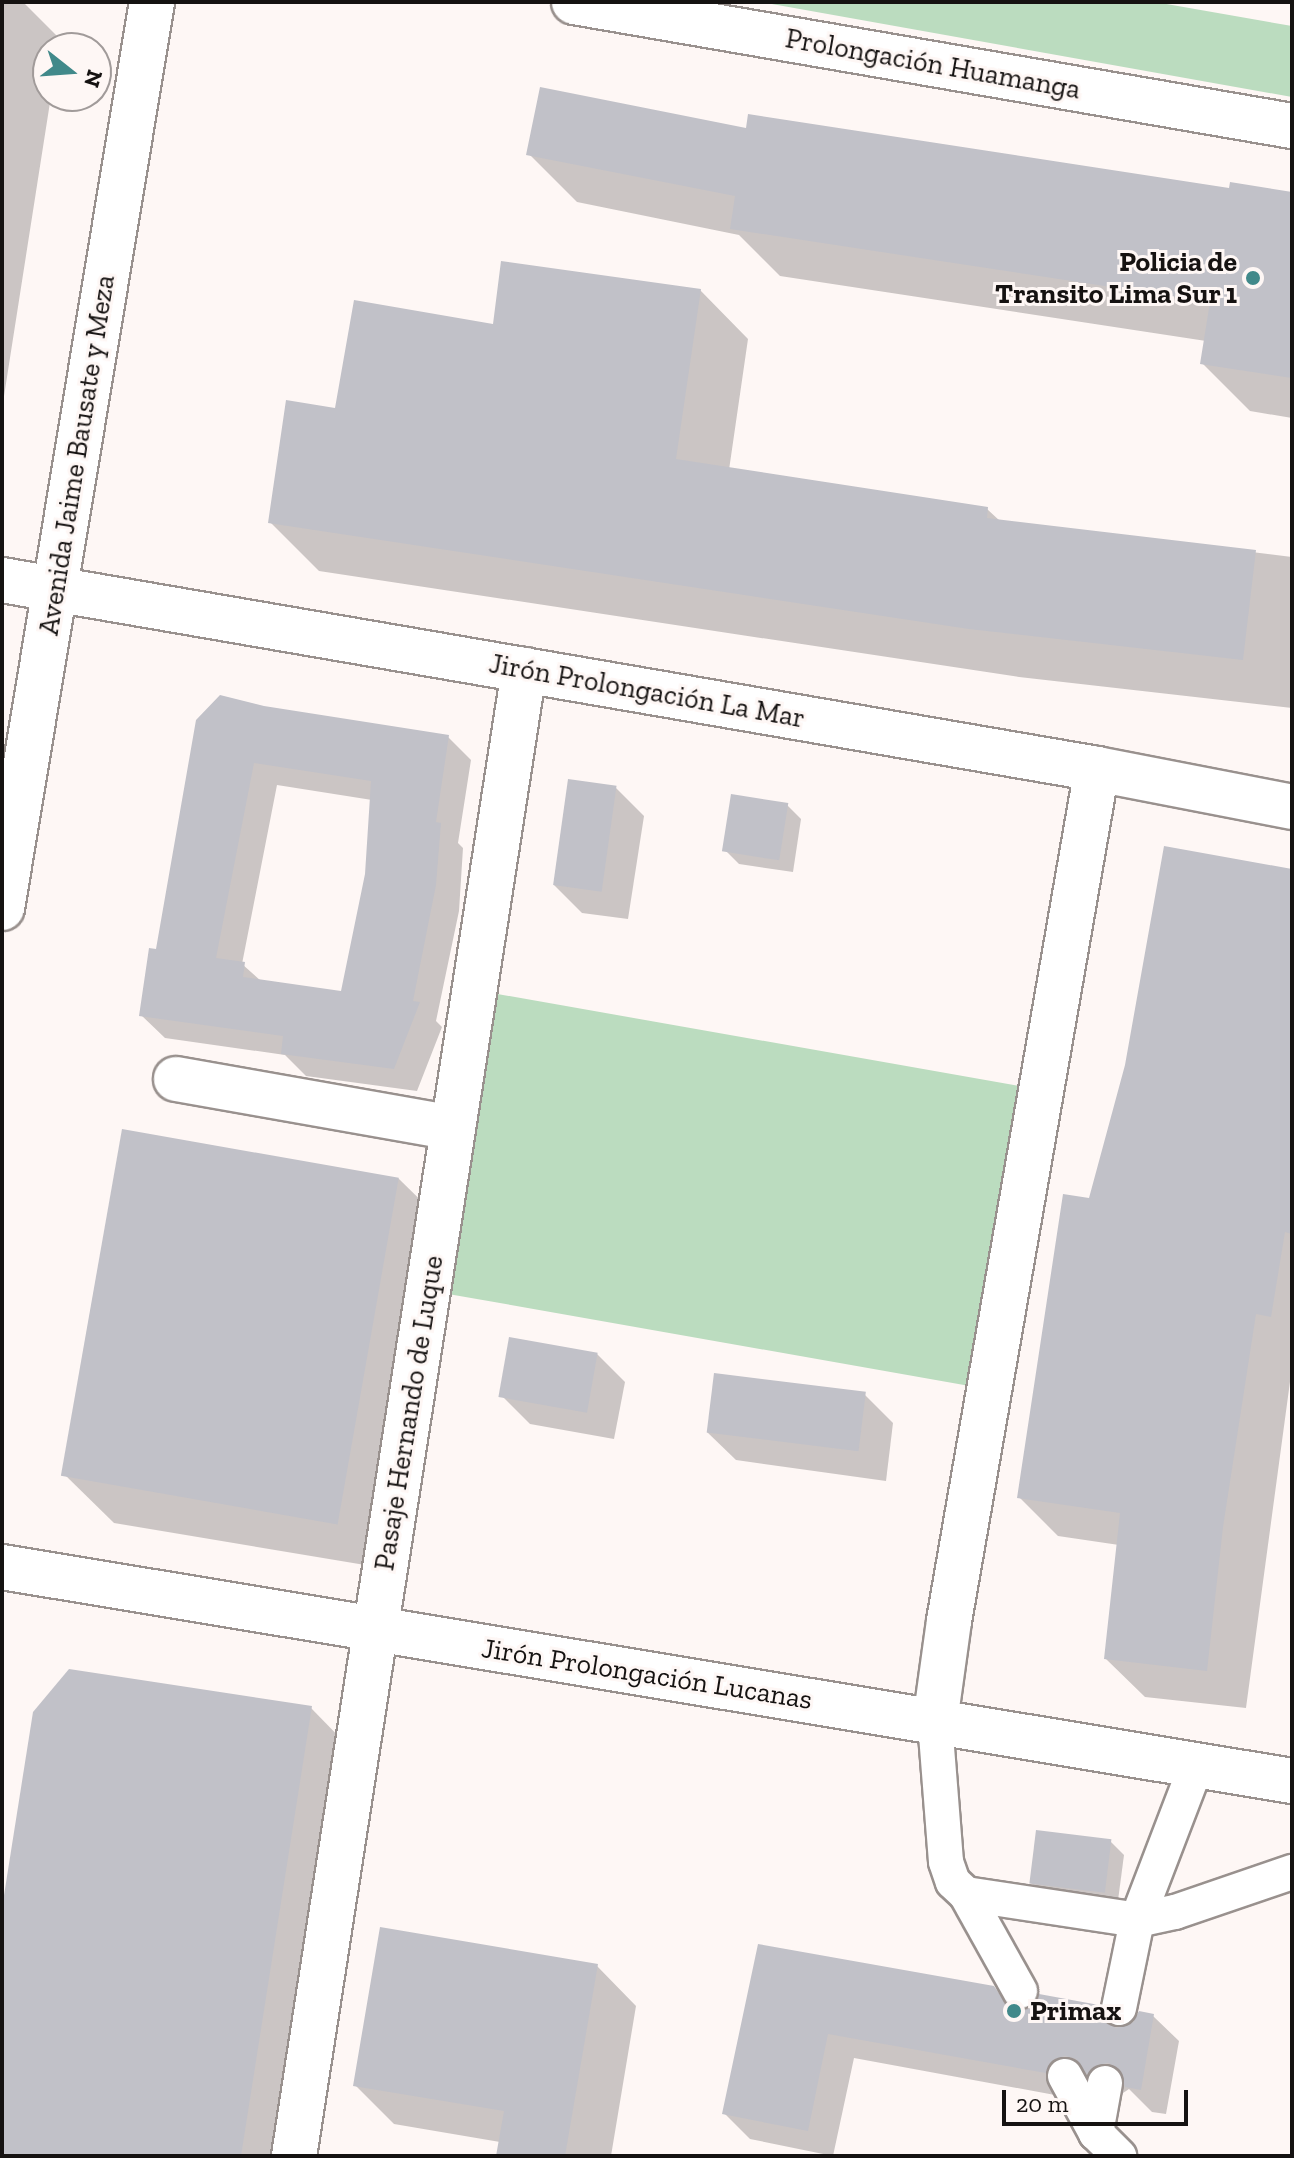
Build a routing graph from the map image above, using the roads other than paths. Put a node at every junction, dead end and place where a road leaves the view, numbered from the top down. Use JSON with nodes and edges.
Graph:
{"nodes":[{"id":1,"x":152,"y":2,"type":"edge"},
{"id":2,"x":574,"y":2,"type":"edge"},
{"id":3,"x":1292,"y":126,"type":"edge"},
{"id":4,"x":2,"y":580,"type":"edge"},
{"id":5,"x":54,"y":589,"type":"junction"},
{"id":6,"x":524,"y":670,"type":"junction"},
{"id":7,"x":1097,"y":769,"type":"junction"},
{"id":8,"x":1292,"y":807,"type":"edge"},
{"id":9,"x":2,"y":908,"type":"edge"},
{"id":10,"x":176,"y":1079,"type":"dead end"},
{"id":11,"x":453,"y":1128,"type":"junction"},
{"id":12,"x":2,"y":1567,"type":"edge"},
{"id":13,"x":375,"y":1629,"type":"junction"},
{"id":14,"x":935,"y":1722,"type":"junction"},
{"id":15,"x":1196,"y":1766,"type":"junction"},
{"id":16,"x":1292,"y":1781,"type":"edge"},
{"id":17,"x":1292,"y":1872,"type":"edge"},
{"id":18,"x":966,"y":1894,"type":"junction"},
{"id":19,"x":1137,"y":1920,"type":"junction"},
{"id":20,"x":1020,"y":1991,"type":"dead end"},
{"id":21,"x":1119,"y":2008,"type":"dead end"},
{"id":22,"x":1065,"y":2076,"type":"dead end"},
{"id":23,"x":1105,"y":2083,"type":"dead end"},
{"id":24,"x":1108,"y":2144,"type":"edge"},
{"id":25,"x":294,"y":2156,"type":"edge"}],
"edges":[{"from":1,"to":5,"type":"street","name":"Avenida Jaime Bausate y Meza"},
{"from":2,"to":3,"type":"street","name":"Prolongación Huamanga"},
{"from":4,"to":5,"type":"street","name":"Jirón Prolongación La Mar"},
{"from":5,"to":6,"type":"street","name":"Jirón Prolongación La Mar"},
{"from":5,"to":9,"type":"street","name":"Avenida Jaime Bausate y Meza"},
{"from":6,"to":7,"type":"street","name":"Jirón Prolongación La Mar"},
{"from":6,"to":11,"type":"street","name":"Pasaje Hernando de Luque"},
{"from":7,"to":8,"type":"street","name":"Jirón Prolongación La Mar"},
{"from":7,"to":14,"type":"street"},
{"from":10,"to":11,"type":"street"},
{"from":11,"to":13,"type":"street","name":"Pasaje Hernando de Luque"},
{"from":12,"to":13,"type":"street","name":"Jirón Prolongación Lucanas"},
{"from":13,"to":14,"type":"street","name":"Jirón Prolongación Lucanas"},
{"from":13,"to":25,"type":"street","name":"Pasaje Hernando de Luque"},
{"from":14,"to":15,"type":"street","name":"Jirón Prolongación Lucanas"},
{"from":14,"to":18,"type":"lane"},
{"from":15,"to":16,"type":"street","name":"Jirón Prolongación Lucanas"},
{"from":15,"to":19,"type":"lane"},
{"from":17,"to":19,"type":"lane"},
{"from":18,"to":19,"type":"lane"},
{"from":18,"to":20,"type":"lane"},
{"from":19,"to":21,"type":"lane"},
{"from":22,"to":24,"type":"lane"},
{"from":23,"to":24,"type":"lane"}]}
